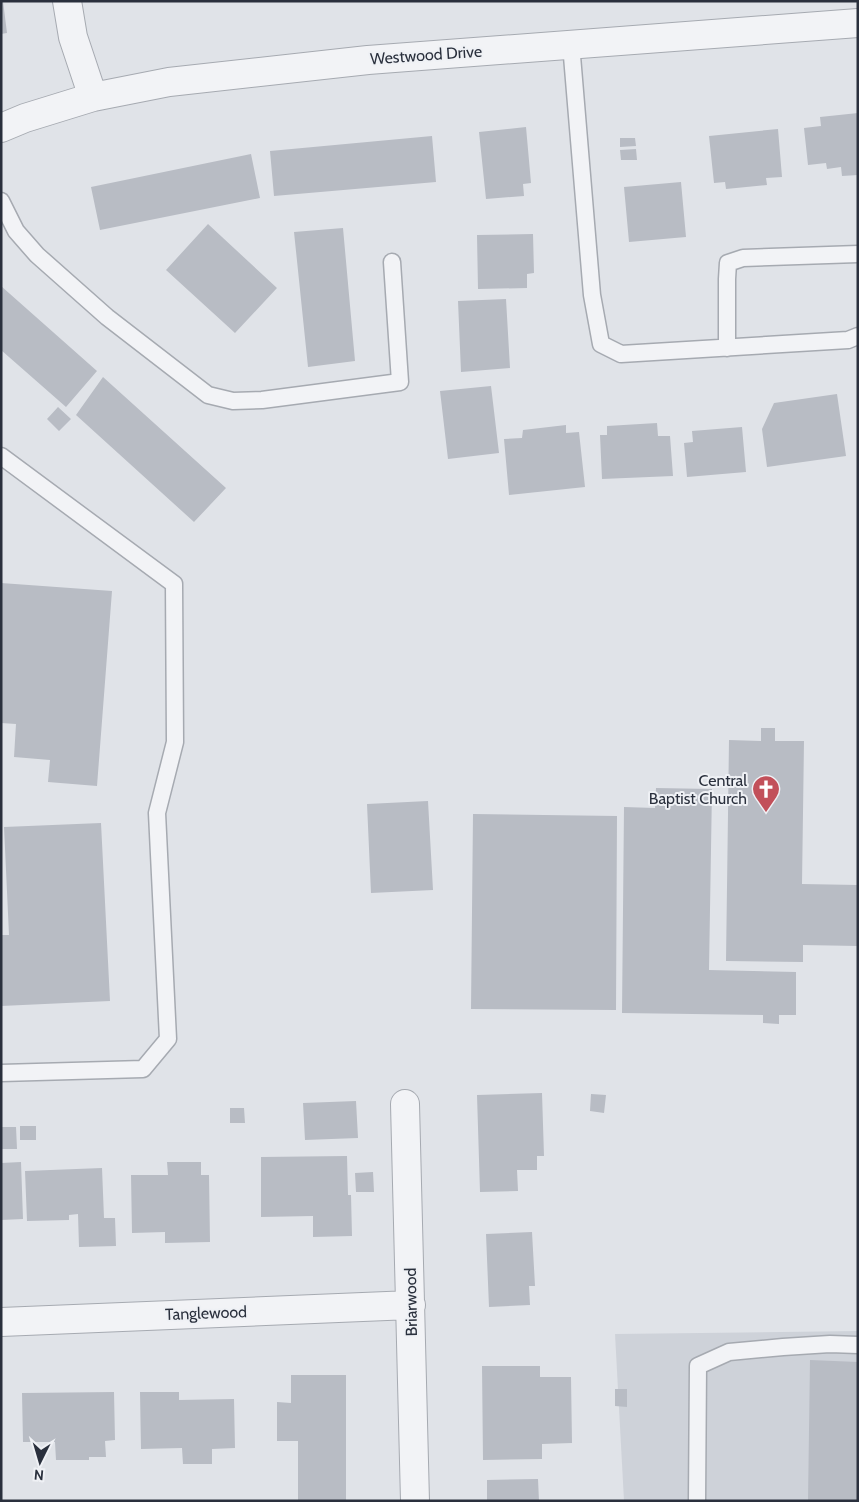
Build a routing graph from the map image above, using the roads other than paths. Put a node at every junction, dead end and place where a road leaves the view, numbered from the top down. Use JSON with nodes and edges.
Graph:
{"nodes":[{"id":1,"x":67,"y":1,"type":"edge"},
{"id":2,"x":858,"y":23,"type":"edge"},
{"id":3,"x":571,"y":44,"type":"junction"},
{"id":4,"x":93,"y":97,"type":"junction"},
{"id":5,"x":1,"y":128,"type":"edge"},
{"id":6,"x":1,"y":201,"type":"edge"},
{"id":7,"x":858,"y":254,"type":"edge"},
{"id":8,"x":392,"y":262,"type":"dead end"},
{"id":9,"x":858,"y":336,"type":"edge"},
{"id":10,"x":728,"y":348,"type":"junction"},
{"id":11,"x":1,"y":456,"type":"edge"},
{"id":12,"x":1,"y":1074,"type":"edge"},
{"id":13,"x":405,"y":1104,"type":"dead end"},
{"id":14,"x":411,"y":1305,"type":"junction"},
{"id":15,"x":1,"y":1322,"type":"edge"},
{"id":16,"x":858,"y":1345,"type":"edge"},
{"id":17,"x":415,"y":1501,"type":"edge"},
{"id":18,"x":697,"y":1501,"type":"edge"}],
"edges":[{"from":1,"to":4,"type":"street"},
{"from":2,"to":3,"type":"street","name":"Westwood Drive"},
{"from":3,"to":4,"type":"street","name":"Westwood Drive"},
{"from":3,"to":10,"type":"lane"},
{"from":4,"to":5,"type":"street","name":"Westwood Drive"},
{"from":6,"to":8,"type":"lane"},
{"from":7,"to":10,"type":"lane"},
{"from":9,"to":10,"type":"lane"},
{"from":11,"to":12,"type":"lane"},
{"from":13,"to":14,"type":"street","name":"Briarwood"},
{"from":14,"to":15,"type":"street","name":"Tanglewood"},
{"from":14,"to":17,"type":"street","name":"Briarwood"},
{"from":16,"to":18,"type":"lane"}]}
